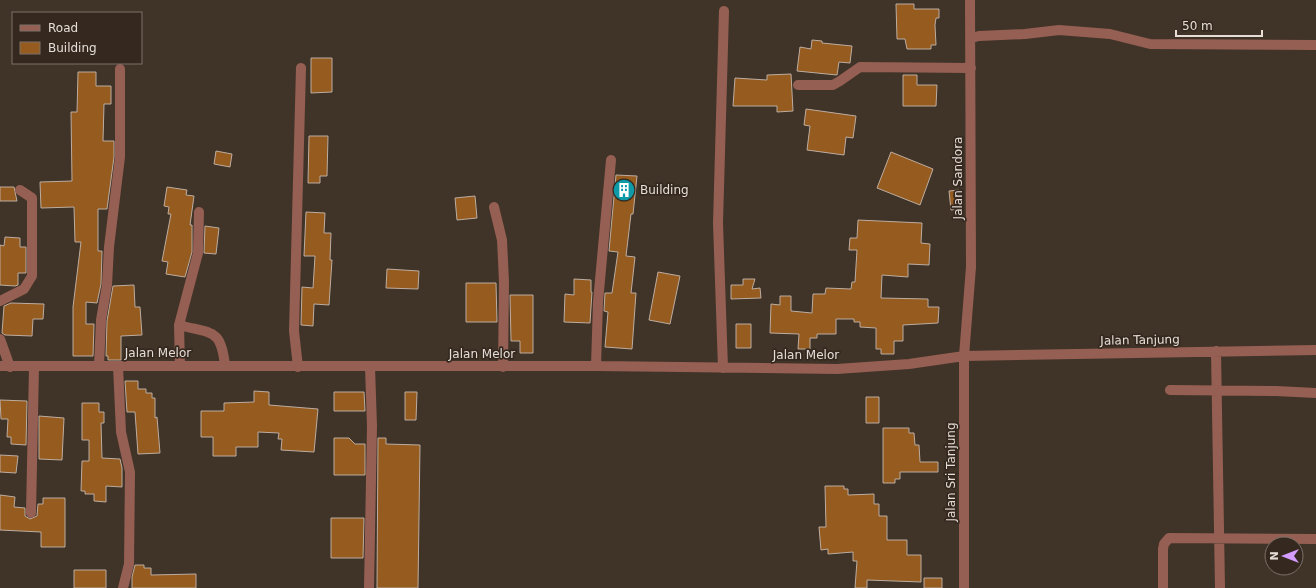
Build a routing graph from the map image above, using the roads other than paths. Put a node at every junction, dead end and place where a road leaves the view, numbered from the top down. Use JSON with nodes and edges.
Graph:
{"nodes":[{"id":1,"x":970,"y":0,"type":"edge"},
{"id":2,"x":724,"y":11,"type":"dead end"},
{"id":3,"x":975,"y":37,"type":"junction"},
{"id":4,"x":1316,"y":45,"type":"edge"},
{"id":5,"x":301,"y":68,"type":"dead end"},
{"id":6,"x":971,"y":68,"type":"junction"},
{"id":7,"x":120,"y":69,"type":"dead end"},
{"id":8,"x":798,"y":85,"type":"dead end"},
{"id":9,"x":611,"y":160,"type":"dead end"},
{"id":10,"x":20,"y":190,"type":"dead end"},
{"id":11,"x":494,"y":207,"type":"dead end"},
{"id":12,"x":199,"y":212,"type":"dead end"},
{"id":13,"x":0,"y":301,"type":"edge"},
{"id":14,"x":178,"y":325,"type":"junction"},
{"id":15,"x":0,"y":339,"type":"edge"},
{"id":16,"x":1316,"y":350,"type":"edge"},
{"id":17,"x":1216,"y":355,"type":"junction"},
{"id":18,"x":964,"y":356,"type":"junction"},
{"id":19,"x":5,"y":366,"type":"edge"},
{"id":20,"x":99,"y":366,"type":"junction"},
{"id":21,"x":118,"y":366,"type":"junction"},
{"id":22,"x":180,"y":366,"type":"junction"},
{"id":23,"x":224,"y":366,"type":"junction"},
{"id":24,"x":596,"y":366,"type":"junction"},
{"id":25,"x":34,"y":367,"type":"junction"},
{"id":26,"x":298,"y":367,"type":"junction"},
{"id":27,"x":370,"y":367,"type":"junction"},
{"id":28,"x":503,"y":367,"type":"junction"},
{"id":29,"x":723,"y":368,"type":"junction"},
{"id":30,"x":1170,"y":390,"type":"dead end"},
{"id":31,"x":1217,"y":391,"type":"junction"},
{"id":32,"x":1316,"y":393,"type":"edge"},
{"id":33,"x":31,"y":513,"type":"dead end"},
{"id":34,"x":1220,"y":538,"type":"junction"},
{"id":35,"x":1316,"y":538,"type":"edge"},
{"id":36,"x":123,"y":588,"type":"edge"},
{"id":37,"x":369,"y":588,"type":"edge"},
{"id":38,"x":964,"y":588,"type":"edge"},
{"id":39,"x":1163,"y":588,"type":"edge"},
{"id":40,"x":1220,"y":588,"type":"edge"}],
"edges":[{"from":1,"to":3,"type":"street","name":"Jalan Sandora"},
{"from":2,"to":29,"type":"street"},
{"from":3,"to":4,"type":"street"},
{"from":3,"to":6,"type":"street","name":"Jalan Sandora"},
{"from":5,"to":26,"type":"street"},
{"from":6,"to":8,"type":"street"},
{"from":6,"to":18,"type":"street","name":"Jalan Sandora"},
{"from":7,"to":20,"type":"street"},
{"from":9,"to":24,"type":"street"},
{"from":10,"to":13,"type":"street"},
{"from":11,"to":28,"type":"street"},
{"from":12,"to":14,"type":"street"},
{"from":14,"to":22,"type":"street"},
{"from":14,"to":23,"type":"street"},
{"from":15,"to":19,"type":"street"},
{"from":16,"to":17,"type":"street","name":"Jalan Tanjung"},
{"from":17,"to":18,"type":"street","name":"Jalan Tanjung"},
{"from":17,"to":31,"type":"street"},
{"from":18,"to":29,"type":"street","name":"Jalan Melor"},
{"from":18,"to":38,"type":"street","name":"Jalan Sri Tanjung"},
{"from":19,"to":25,"type":"street","name":"Jalan Melor"},
{"from":20,"to":21,"type":"street","name":"Jalan Melor"},
{"from":20,"to":25,"type":"street","name":"Jalan Melor"},
{"from":21,"to":22,"type":"street","name":"Jalan Melor"},
{"from":21,"to":36,"type":"street"},
{"from":22,"to":23,"type":"street","name":"Jalan Melor"},
{"from":23,"to":26,"type":"street","name":"Jalan Melor"},
{"from":24,"to":28,"type":"street","name":"Jalan Melor"},
{"from":24,"to":29,"type":"street","name":"Jalan Melor"},
{"from":25,"to":33,"type":"street"},
{"from":26,"to":27,"type":"street","name":"Jalan Melor"},
{"from":27,"to":28,"type":"street","name":"Jalan Melor"},
{"from":27,"to":37,"type":"street"},
{"from":30,"to":31,"type":"street"},
{"from":31,"to":32,"type":"street"},
{"from":31,"to":34,"type":"street"},
{"from":34,"to":35,"type":"street"},
{"from":34,"to":39,"type":"street"},
{"from":34,"to":40,"type":"street"}]}
